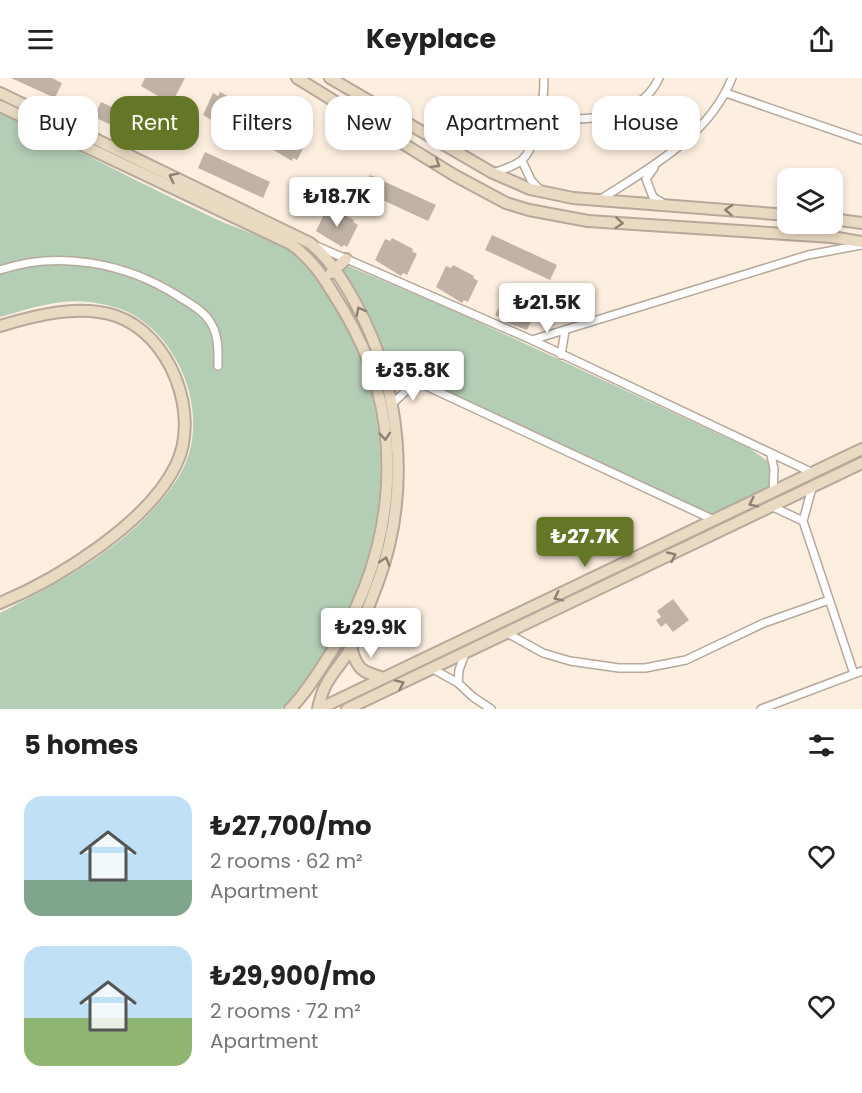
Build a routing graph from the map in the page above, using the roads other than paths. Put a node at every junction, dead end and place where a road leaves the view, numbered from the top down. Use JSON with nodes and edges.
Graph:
{"nodes":[{"id":1,"x":297,"y":78,"type":"edge"},
{"id":2,"x":330,"y":78,"type":"edge"},
{"id":3,"x":544,"y":78,"type":"edge"},
{"id":4,"x":659,"y":78,"type":"edge"},
{"id":5,"x":732,"y":78,"type":"edge"},
{"id":6,"x":0,"y":93,"type":"edge"},
{"id":7,"x":726,"y":93,"type":"junction"},
{"id":8,"x":542,"y":96,"type":"edge"},
{"id":9,"x":0,"y":106,"type":"edge"},
{"id":10,"x":580,"y":118,"type":"edge"},
{"id":11,"x":862,"y":140,"type":"edge"},
{"id":12,"x":526,"y":150,"type":"edge"},
{"id":13,"x":522,"y":160,"type":"junction"},
{"id":14,"x":659,"y":161,"type":"junction"},
{"id":15,"x":493,"y":173,"type":"junction"},
{"id":16,"x":541,"y":191,"type":"junction"},
{"id":17,"x":599,"y":200,"type":"junction"},
{"id":18,"x":666,"y":206,"type":"junction"},
{"id":19,"x":777,"y":214,"type":"edge"},
{"id":20,"x":843,"y":220,"type":"edge"},
{"id":21,"x":862,"y":223,"type":"edge"},
{"id":22,"x":310,"y":243,"type":"junction"},
{"id":23,"x":862,"y":244,"type":"edge"},
{"id":24,"x":346,"y":259,"type":"junction"},
{"id":25,"x":0,"y":270,"type":"edge"},
{"id":26,"x":333,"y":270,"type":"junction"},
{"id":27,"x":325,"y":280,"type":"junction"},
{"id":28,"x":0,"y":326,"type":"edge"},
{"id":29,"x":565,"y":331,"type":"junction"},
{"id":30,"x":532,"y":340,"type":"junction"},
{"id":31,"x":561,"y":355,"type":"junction"},
{"id":32,"x":381,"y":362,"type":"junction"},
{"id":33,"x":218,"y":366,"type":"dead end"},
{"id":34,"x":422,"y":384,"type":"junction"},
{"id":35,"x":393,"y":403,"type":"junction"},
{"id":36,"x":862,"y":449,"type":"edge"},
{"id":37,"x":771,"y":455,"type":"junction"},
{"id":38,"x":862,"y":463,"type":"edge"},
{"id":39,"x":852,"y":469,"type":"junction"},
{"id":40,"x":813,"y":473,"type":"junction"},
{"id":41,"x":862,"y":474,"type":"edge"},
{"id":42,"x":812,"y":488,"type":"junction"},
{"id":43,"x":773,"y":493,"type":"junction"},
{"id":44,"x":773,"y":507,"type":"junction"},
{"id":45,"x":716,"y":521,"type":"junction"},
{"id":46,"x":803,"y":521,"type":"junction"},
{"id":47,"x":829,"y":600,"type":"junction"},
{"id":48,"x":2,"y":602,"type":"edge"},
{"id":49,"x":509,"y":634,"type":"junction"},
{"id":50,"x":351,"y":647,"type":"junction"},
{"id":51,"x":465,"y":654,"type":"junction"},
{"id":52,"x":433,"y":669,"type":"junction"},
{"id":53,"x":862,"y":671,"type":"edge"},
{"id":54,"x":854,"y":674,"type":"junction"},
{"id":55,"x":384,"y":678,"type":"junction"},
{"id":56,"x":458,"y":683,"type":"junction"},
{"id":57,"x":290,"y":709,"type":"edge"},
{"id":58,"x":319,"y":709,"type":"edge"},
{"id":59,"x":347,"y":709,"type":"edge"},
{"id":60,"x":491,"y":709,"type":"edge"},
{"id":61,"x":761,"y":709,"type":"edge"}],
"edges":[{"from":1,"to":23,"type":"street","one_way":true},
{"from":2,"to":15,"type":"street"},
{"from":3,"to":8,"type":"street"},
{"from":4,"to":10,"type":"street"},
{"from":5,"to":7,"type":"street"},
{"from":22,"to":6,"type":"street","one_way":true},
{"from":7,"to":11,"type":"street"},
{"from":7,"to":14,"type":"street"},
{"from":9,"to":27,"type":"street"},
{"from":12,"to":13,"type":"street"},
{"from":13,"to":15,"type":"street"},
{"from":13,"to":16,"type":"street"},
{"from":14,"to":17,"type":"street"},
{"from":14,"to":18,"type":"street"},
{"from":15,"to":16,"type":"street"},
{"from":16,"to":17,"type":"street"},
{"from":17,"to":18,"type":"street"},
{"from":19,"to":18,"type":"street","one_way":true},
{"from":20,"to":21,"type":"street"},
{"from":22,"to":24,"type":"street"},
{"from":22,"to":26,"type":"street"},
{"from":23,"to":29,"type":"street"},
{"from":24,"to":26,"type":"street"},
{"from":24,"to":30,"type":"street"},
{"from":25,"to":33,"type":"street"},
{"from":26,"to":27,"type":"street"},
{"from":32,"to":26,"type":"street","one_way":true},
{"from":27,"to":57,"type":"street","one_way":true},
{"from":28,"to":48,"type":"street"},
{"from":29,"to":30,"type":"street"},
{"from":29,"to":31,"type":"street"},
{"from":30,"to":31,"type":"street"},
{"from":31,"to":37,"type":"street"},
{"from":32,"to":34,"type":"street"},
{"from":32,"to":35,"type":"street"},
{"from":34,"to":35,"type":"street"},
{"from":34,"to":45,"type":"street"},
{"from":50,"to":35,"type":"street","one_way":true},
{"from":36,"to":40,"type":"street"},
{"from":37,"to":40,"type":"street"},
{"from":37,"to":43,"type":"street"},
{"from":38,"to":39,"type":"street"},
{"from":39,"to":41,"type":"street"},
{"from":39,"to":42,"type":"street"},
{"from":40,"to":43,"type":"street"},
{"from":42,"to":44,"type":"street"},
{"from":42,"to":46,"type":"street"},
{"from":43,"to":45,"type":"street","one_way":true},
{"from":44,"to":46,"type":"street"},
{"from":49,"to":44,"type":"street","one_way":true},
{"from":45,"to":55,"type":"street","one_way":true},
{"from":46,"to":47,"type":"street"},
{"from":47,"to":49,"type":"street"},
{"from":47,"to":54,"type":"street"},
{"from":49,"to":51,"type":"street"},
{"from":50,"to":55,"type":"street"},
{"from":50,"to":58,"type":"street"},
{"from":51,"to":52,"type":"street"},
{"from":51,"to":56,"type":"street"},
{"from":52,"to":56,"type":"street"},
{"from":59,"to":52,"type":"street","one_way":true},
{"from":53,"to":54,"type":"street"},
{"from":54,"to":61,"type":"street"},
{"from":55,"to":58,"type":"street"},
{"from":56,"to":60,"type":"street"}]}
